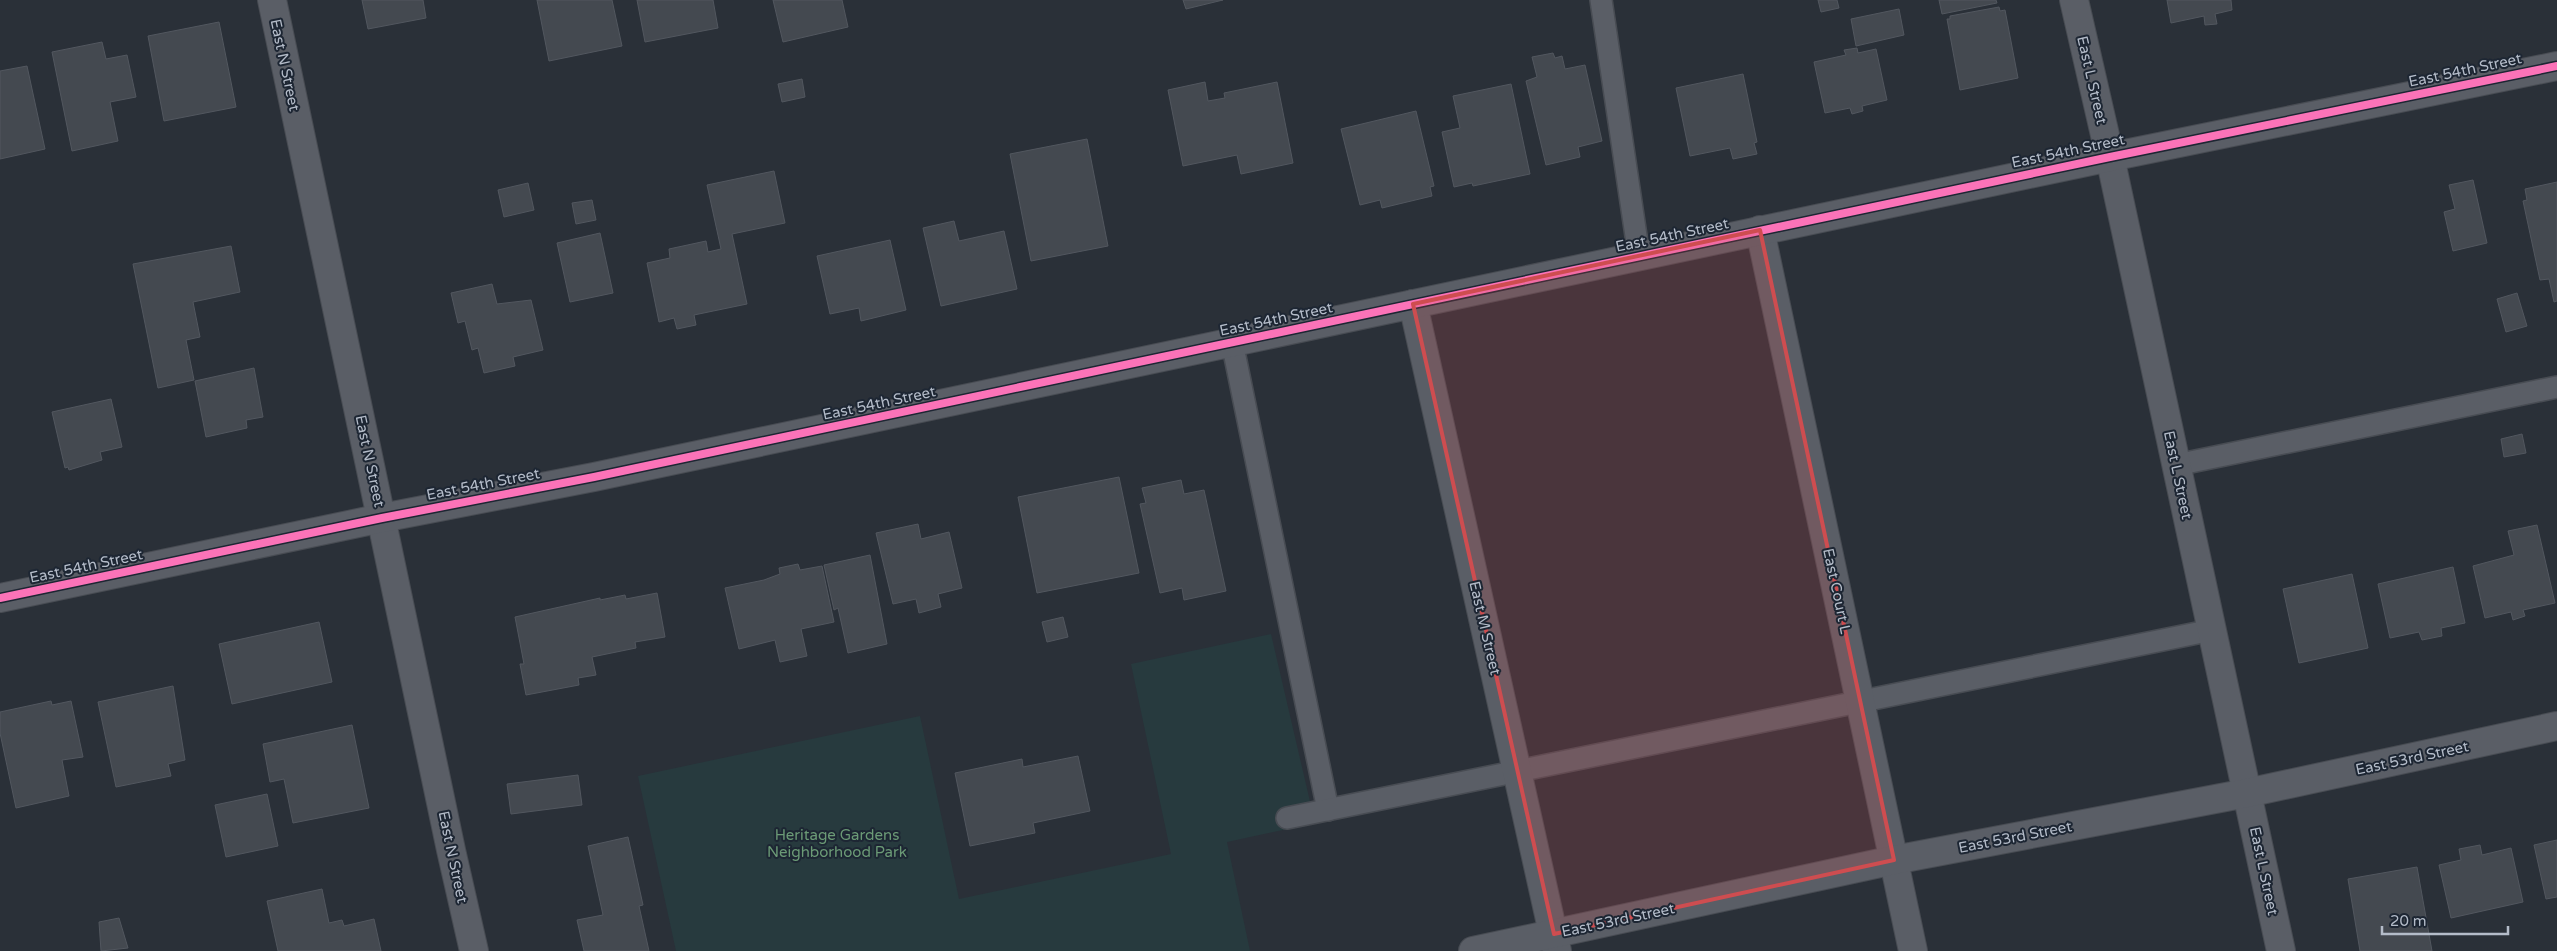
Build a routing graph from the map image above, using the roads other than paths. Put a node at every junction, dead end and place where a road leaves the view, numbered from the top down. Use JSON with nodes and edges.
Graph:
{"nodes":[{"id":1,"x":272,"y":0,"type":"edge"},
{"id":2,"x":1601,"y":0,"type":"edge"},
{"id":3,"x":2074,"y":0,"type":"edge"},
{"id":4,"x":2557,"y":66,"type":"edge"},
{"id":5,"x":2110,"y":157,"type":"junction"},
{"id":6,"x":1760,"y":230,"type":"junction"},
{"id":7,"x":1640,"y":256,"type":"junction"},
{"id":8,"x":1413,"y":304,"type":"junction"},
{"id":9,"x":1232,"y":342,"type":"junction"},
{"id":10,"x":2557,"y":387,"type":"edge"},
{"id":11,"x":2176,"y":465,"type":"junction"},
{"id":12,"x":382,"y":518,"type":"junction"},
{"id":13,"x":0,"y":598,"type":"edge"},
{"id":14,"x":2212,"y":630,"type":"junction"},
{"id":15,"x":1860,"y":702,"type":"junction"},
{"id":16,"x":2557,"y":726,"type":"edge"},
{"id":17,"x":1517,"y":772,"type":"junction"},
{"id":18,"x":2247,"y":793,"type":"junction"},
{"id":19,"x":1328,"y":810,"type":"junction"},
{"id":20,"x":1286,"y":818,"type":"dead end"},
{"id":21,"x":1894,"y":860,"type":"junction"},
{"id":22,"x":1556,"y":942,"type":"edge"},
{"id":23,"x":474,"y":951,"type":"edge"},
{"id":24,"x":1473,"y":951,"type":"edge"},
{"id":25,"x":1912,"y":951,"type":"edge"},
{"id":26,"x":2281,"y":951,"type":"edge"}],
"edges":[{"from":1,"to":12,"type":"street","name":"East N Street"},
{"from":2,"to":7,"type":"lane"},
{"from":3,"to":5,"type":"street","name":"East L Street"},
{"from":4,"to":5,"type":"street","name":"East 54th Street"},
{"from":5,"to":6,"type":"street","name":"East 54th Street"},
{"from":5,"to":11,"type":"street","name":"East L Street"},
{"from":6,"to":7,"type":"street","name":"East 54th Street"},
{"from":6,"to":15,"type":"street","name":"East Court L"},
{"from":7,"to":8,"type":"street","name":"East 54th Street"},
{"from":8,"to":9,"type":"street","name":"East 54th Street"},
{"from":8,"to":17,"type":"street","name":"East M Street"},
{"from":9,"to":12,"type":"street","name":"East 54th Street"},
{"from":9,"to":19,"type":"lane"},
{"from":10,"to":11,"type":"lane"},
{"from":11,"to":14,"type":"street","name":"East L Street"},
{"from":12,"to":13,"type":"street","name":"East 54th Street"},
{"from":12,"to":23,"type":"street","name":"East N Street"},
{"from":14,"to":15,"type":"lane"},
{"from":14,"to":18,"type":"street","name":"East L Street"},
{"from":15,"to":17,"type":"lane"},
{"from":15,"to":21,"type":"street","name":"East Court L"},
{"from":16,"to":18,"type":"street","name":"East 53rd Street"},
{"from":17,"to":19,"type":"lane"},
{"from":17,"to":22,"type":"street","name":"East M Street"},
{"from":18,"to":21,"type":"street","name":"East 53rd Street"},
{"from":18,"to":26,"type":"street","name":"East L Street"},
{"from":19,"to":20,"type":"lane"},
{"from":21,"to":22,"type":"street","name":"East 53rd Street"},
{"from":21,"to":25,"type":"street","name":"East Court L"},
{"from":22,"to":24,"type":"street","name":"East 53rd Street"}]}
